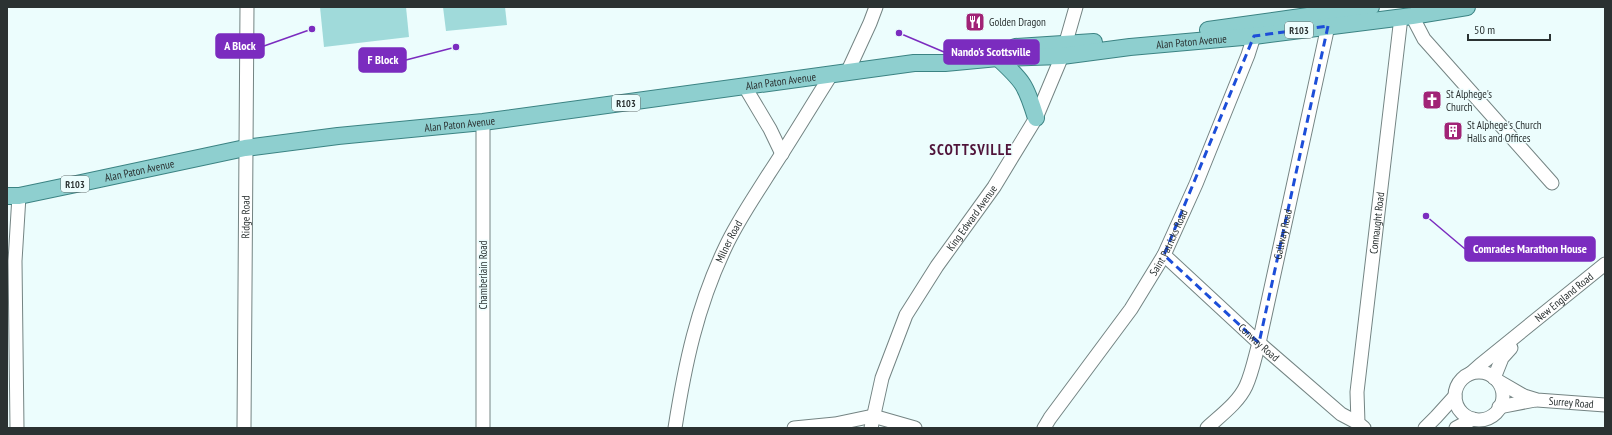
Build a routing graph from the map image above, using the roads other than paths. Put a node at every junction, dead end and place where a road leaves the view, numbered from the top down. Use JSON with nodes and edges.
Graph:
{"nodes":[{"id":1,"x":247,"y":7,"type":"edge"},
{"id":2,"x":876,"y":7,"type":"edge"},
{"id":3,"x":1076,"y":7,"type":"edge"},
{"id":4,"x":1371,"y":7,"type":"edge"},
{"id":5,"x":1467,"y":7,"type":"edge"},
{"id":6,"x":1407,"y":16,"type":"junction"},
{"id":7,"x":1328,"y":26,"type":"junction"},
{"id":8,"x":1254,"y":36,"type":"junction"},
{"id":9,"x":1064,"y":50,"type":"junction"},
{"id":10,"x":998,"y":58,"type":"junction"},
{"id":11,"x":914,"y":63,"type":"junction"},
{"id":12,"x":839,"y":74,"type":"junction"},
{"id":13,"x":745,"y":87,"type":"junction"},
{"id":14,"x":1036,"y":118,"type":"junction"},
{"id":15,"x":483,"y":122,"type":"junction"},
{"id":16,"x":245,"y":148,"type":"junction"},
{"id":17,"x":782,"y":154,"type":"junction"},
{"id":18,"x":1552,"y":183,"type":"dead end"},
{"id":19,"x":13,"y":196,"type":"edge"},
{"id":20,"x":1164,"y":255,"type":"junction"},
{"id":21,"x":1605,"y":264,"type":"edge"},
{"id":22,"x":1524,"y":331,"type":"junction"},
{"id":23,"x":1259,"y":343,"type":"junction"},
{"id":24,"x":1471,"y":373,"type":"junction"},
{"id":25,"x":1496,"y":379,"type":"junction"},
{"id":26,"x":1455,"y":396,"type":"junction"},
{"id":27,"x":1537,"y":400,"type":"junction"},
{"id":28,"x":1605,"y":405,"type":"edge"},
{"id":29,"x":1499,"y":407,"type":"junction"},
{"id":30,"x":1474,"y":419,"type":"junction"},
{"id":31,"x":872,"y":422,"type":"edge"},
{"id":32,"x":1360,"y":426,"type":"edge"},
{"id":33,"x":16,"y":428,"type":"edge"},
{"id":34,"x":244,"y":428,"type":"edge"},
{"id":35,"x":484,"y":428,"type":"edge"},
{"id":36,"x":675,"y":428,"type":"edge"},
{"id":37,"x":794,"y":428,"type":"edge"},
{"id":38,"x":915,"y":428,"type":"edge"},
{"id":39,"x":1044,"y":428,"type":"edge"},
{"id":40,"x":1207,"y":428,"type":"edge"},
{"id":41,"x":1424,"y":428,"type":"edge"},
{"id":42,"x":1456,"y":428,"type":"edge"}],
"edges":[{"from":1,"to":16,"type":"street","name":"Ridge Road"},
{"from":2,"to":12,"type":"street","name":"Milner Road"},
{"from":3,"to":9,"type":"street","name":"King Edward Avenue"},
{"from":4,"to":9,"type":"main road","name":"Alan Paton Avenue","number":"R103"},
{"from":5,"to":6,"type":"main road","name":"Alan Paton Avenue","number":"R103"},
{"from":6,"to":7,"type":"main road","name":"Alan Paton Avenue","number":"R103"},
{"from":6,"to":18,"type":"street"},
{"from":6,"to":32,"type":"street","name":"Connaught Road"},
{"from":7,"to":8,"type":"main road","name":"Alan Paton Avenue","number":"R103"},
{"from":7,"to":23,"type":"street","name":"Gallway Road"},
{"from":8,"to":9,"type":"main road","name":"Alan Paton Avenue","number":"R103"},
{"from":8,"to":20,"type":"street","name":"Saint Patricks Road"},
{"from":9,"to":10,"type":"main road","name":"Alan Paton Avenue","number":"R103"},
{"from":9,"to":11,"type":"main road","name":"Alan Paton Avenue","number":"R103"},
{"from":9,"to":14,"type":"street","name":"King Edward Avenue"},
{"from":10,"to":11,"type":"main road","name":"Alan Paton Avenue","number":"R103"},
{"from":10,"to":14,"type":"main road"},
{"from":11,"to":12,"type":"main road","name":"Alan Paton Avenue","number":"R103"},
{"from":12,"to":13,"type":"main road","name":"Alan Paton Avenue","number":"R103"},
{"from":12,"to":17,"type":"street","name":"Milner Road"},
{"from":13,"to":15,"type":"main road","name":"Alan Paton Avenue","number":"R103"},
{"from":13,"to":17,"type":"street"},
{"from":14,"to":31,"type":"street","name":"King Edward Avenue"},
{"from":15,"to":16,"type":"main road","name":"Alan Paton Avenue","number":"R103"},
{"from":15,"to":35,"type":"street","name":"Chamberlain Road"},
{"from":16,"to":19,"type":"main road","name":"Alan Paton Avenue","number":"R103"},
{"from":16,"to":34,"type":"street","name":"Ridge Road"},
{"from":17,"to":36,"type":"street","name":"Milner Road"},
{"from":19,"to":33,"type":"street"},
{"from":20,"to":23,"type":"street","name":"Conway Road"},
{"from":20,"to":39,"type":"street","name":"Saint Patricks Road"},
{"from":21,"to":22,"type":"street","name":"New England Road"},
{"from":22,"to":24,"type":"street","name":"New England Road"},
{"from":22,"to":25,"type":"street","name":"New England Road"},
{"from":23,"to":32,"type":"street","name":"Conway Road"},
{"from":23,"to":40,"type":"street","name":"Gallway Road"},
{"from":24,"to":25,"type":"street"},
{"from":24,"to":26,"type":"street"},
{"from":25,"to":27,"type":"street","name":"Surrey Road"},
{"from":25,"to":29,"type":"street"},
{"from":26,"to":30,"type":"street"},
{"from":26,"to":41,"type":"street"},
{"from":27,"to":28,"type":"street","name":"Surrey Road"},
{"from":27,"to":29,"type":"street","name":"Surrey Road"},
{"from":29,"to":30,"type":"street"},
{"from":30,"to":42,"type":"street"},
{"from":31,"to":37,"type":"street"},
{"from":31,"to":38,"type":"street"}]}
